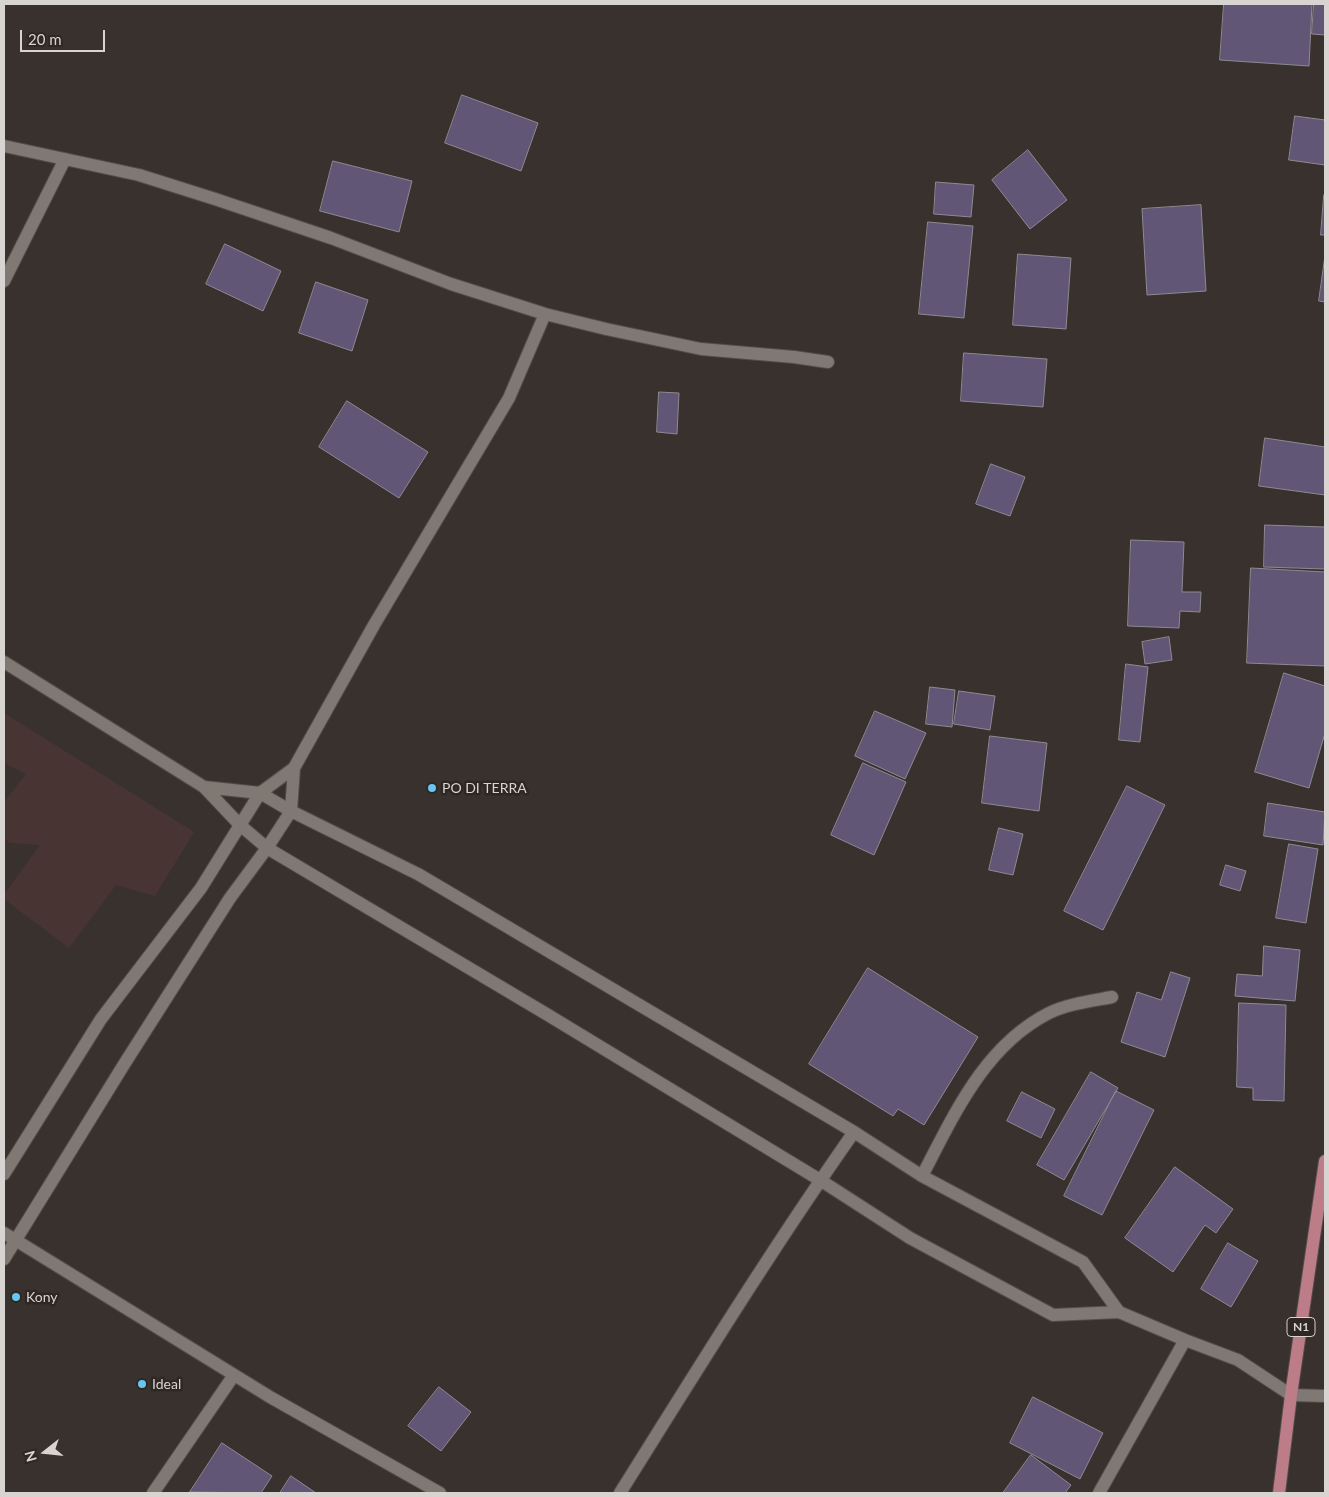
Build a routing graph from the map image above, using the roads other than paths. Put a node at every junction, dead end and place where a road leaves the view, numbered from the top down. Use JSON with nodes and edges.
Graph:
{"nodes":[{"id":1,"x":4,"y":146,"type":"edge"},
{"id":2,"x":65,"y":159,"type":"junction"},
{"id":3,"x":4,"y":281,"type":"edge"},
{"id":4,"x":545,"y":314,"type":"junction"},
{"id":5,"x":828,"y":362,"type":"dead end"},
{"id":6,"x":4,"y":662,"type":"edge"},
{"id":7,"x":294,"y":768,"type":"junction"},
{"id":8,"x":204,"y":786,"type":"junction"},
{"id":9,"x":260,"y":793,"type":"junction"},
{"id":10,"x":291,"y":811,"type":"junction"},
{"id":11,"x":240,"y":825,"type":"junction"},
{"id":12,"x":267,"y":848,"type":"junction"},
{"id":13,"x":1112,"y":997,"type":"dead end"},
{"id":14,"x":854,"y":1132,"type":"junction"},
{"id":15,"x":1325,"y":1161,"type":"edge"},
{"id":16,"x":4,"y":1174,"type":"edge"},
{"id":17,"x":922,"y":1176,"type":"junction"},
{"id":18,"x":820,"y":1180,"type":"junction"},
{"id":19,"x":4,"y":1233,"type":"edge"},
{"id":20,"x":16,"y":1240,"type":"junction"},
{"id":21,"x":4,"y":1259,"type":"edge"},
{"id":22,"x":1119,"y":1312,"type":"junction"},
{"id":23,"x":1185,"y":1340,"type":"junction"},
{"id":24,"x":234,"y":1375,"type":"junction"},
{"id":25,"x":1290,"y":1395,"type":"junction"},
{"id":26,"x":1325,"y":1396,"type":"edge"},
{"id":27,"x":153,"y":1493,"type":"edge"},
{"id":28,"x":440,"y":1493,"type":"edge"},
{"id":29,"x":620,"y":1493,"type":"edge"},
{"id":30,"x":1099,"y":1493,"type":"edge"},
{"id":31,"x":1279,"y":1493,"type":"edge"}],
"edges":[{"from":1,"to":2,"type":"street"},
{"from":2,"to":3,"type":"street"},
{"from":2,"to":4,"type":"street"},
{"from":4,"to":5,"type":"street"},
{"from":4,"to":7,"type":"street"},
{"from":6,"to":8,"type":"street"},
{"from":7,"to":9,"type":"street"},
{"from":7,"to":10,"type":"street"},
{"from":8,"to":9,"type":"street"},
{"from":8,"to":11,"type":"street"},
{"from":9,"to":10,"type":"street"},
{"from":9,"to":11,"type":"street"},
{"from":10,"to":12,"type":"street"},
{"from":10,"to":14,"type":"street"},
{"from":11,"to":12,"type":"street"},
{"from":11,"to":16,"type":"street"},
{"from":12,"to":18,"type":"street"},
{"from":12,"to":20,"type":"street"},
{"from":13,"to":17,"type":"street"},
{"from":14,"to":17,"type":"street"},
{"from":14,"to":18,"type":"street"},
{"from":15,"to":25,"type":"main road","number":"N1"},
{"from":17,"to":22,"type":"street"},
{"from":18,"to":22,"type":"street"},
{"from":18,"to":29,"type":"street"},
{"from":19,"to":20,"type":"street"},
{"from":20,"to":21,"type":"street"},
{"from":20,"to":24,"type":"street"},
{"from":22,"to":23,"type":"street"},
{"from":23,"to":25,"type":"street"},
{"from":23,"to":30,"type":"street"},
{"from":24,"to":27,"type":"street"},
{"from":24,"to":28,"type":"street"},
{"from":25,"to":26,"type":"street"},
{"from":25,"to":31,"type":"main road","number":"N1"}]}
